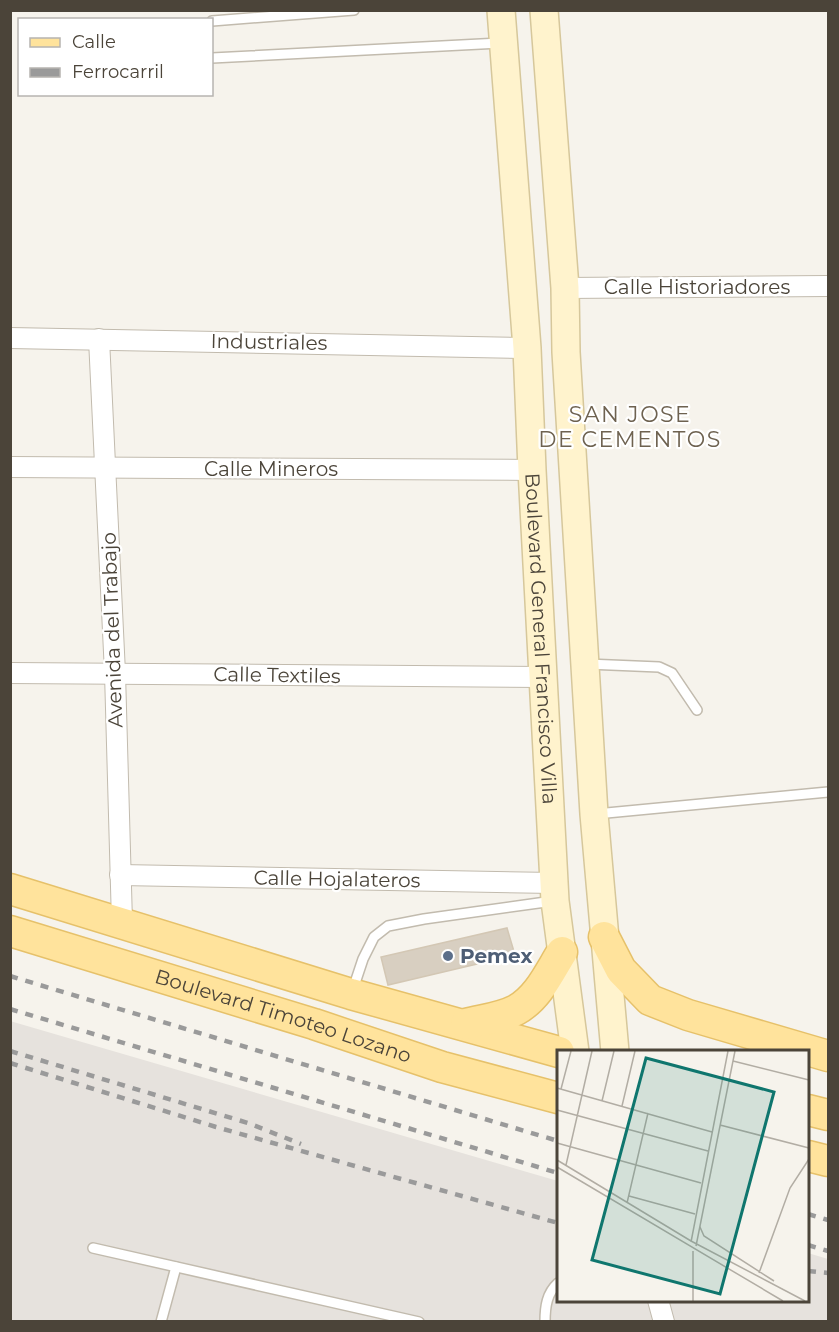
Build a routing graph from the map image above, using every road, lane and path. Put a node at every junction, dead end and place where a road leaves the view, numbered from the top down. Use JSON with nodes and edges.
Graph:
{"nodes":[{"id":1,"x":354,"y":10,"type":"edge"},
{"id":2,"x":501,"y":10,"type":"edge"},
{"id":3,"x":543,"y":10,"type":"edge"},
{"id":4,"x":213,"y":21,"type":"edge"},
{"id":5,"x":504,"y":43,"type":"junction"},
{"id":6,"x":213,"y":58,"type":"edge"},
{"id":7,"x":828,"y":286,"type":"edge"},
{"id":8,"x":565,"y":288,"type":"junction"},
{"id":9,"x":10,"y":338,"type":"edge"},
{"id":10,"x":99,"y":339,"type":"junction"},
{"id":11,"x":527,"y":348,"type":"junction"},
{"id":12,"x":10,"y":467,"type":"edge"},
{"id":13,"x":104,"y":468,"type":"junction"},
{"id":14,"x":531,"y":470,"type":"junction"},
{"id":15,"x":585,"y":664,"type":"junction"},
{"id":16,"x":10,"y":672,"type":"edge"},
{"id":17,"x":114,"y":673,"type":"junction"},
{"id":18,"x":543,"y":677,"type":"junction"},
{"id":19,"x":697,"y":710,"type":"dead end"},
{"id":20,"x":828,"y":792,"type":"edge"},
{"id":21,"x":594,"y":814,"type":"junction"},
{"id":22,"x":120,"y":875,"type":"junction"},
{"id":23,"x":10,"y":889,"type":"edge"},
{"id":24,"x":555,"y":892,"type":"junction"},
{"id":25,"x":122,"y":922,"type":"junction"},
{"id":26,"x":10,"y":931,"type":"edge"},
{"id":27,"x":604,"y":937,"type":"junction"},
{"id":28,"x":562,"y":952,"type":"junction"},
{"id":29,"x":351,"y":994,"type":"junction"},
{"id":30,"x":466,"y":1024,"type":"junction"},
{"id":31,"x":575,"y":1050,"type":"edge"},
{"id":32,"x":615,"y":1050,"type":"edge"},
{"id":33,"x":808,"y":1050,"type":"edge"},
{"id":34,"x":809,"y":1050,"type":"edge"},
{"id":35,"x":557,"y":1051,"type":"edge"},
{"id":36,"x":828,"y":1056,"type":"edge"},
{"id":37,"x":557,"y":1098,"type":"edge"},
{"id":38,"x":809,"y":1110,"type":"edge"},
{"id":39,"x":828,"y":1115,"type":"edge"},
{"id":40,"x":809,"y":1156,"type":"edge"},
{"id":41,"x":828,"y":1161,"type":"edge"},
{"id":42,"x":93,"y":1248,"type":"dead end"},
{"id":43,"x":176,"y":1267,"type":"junction"},
{"id":44,"x":557,"y":1284,"type":"edge"},
{"id":45,"x":659,"y":1302,"type":"edge"},
{"id":46,"x":161,"y":1322,"type":"edge"},
{"id":47,"x":419,"y":1322,"type":"edge"},
{"id":48,"x":545,"y":1322,"type":"edge"},
{"id":49,"x":664,"y":1322,"type":"edge"}],
"edges":[{"from":1,"to":4,"type":"lane"},
{"from":2,"to":5,"type":"main road","name":"Boulevard General Francisco Villa"},
{"from":3,"to":8,"type":"main road","name":"Boulevard General Francisco Villa"},
{"from":5,"to":6,"type":"lane"},
{"from":5,"to":11,"type":"main road","name":"Boulevard General Francisco Villa"},
{"from":7,"to":8,"type":"street","name":"Calle Historiadores"},
{"from":8,"to":15,"type":"main road","name":"Boulevard General Francisco Villa"},
{"from":9,"to":10,"type":"street","name":"Industriales"},
{"from":10,"to":11,"type":"street","name":"Industriales"},
{"from":10,"to":13,"type":"street","name":"Avenida del Trabajo"},
{"from":11,"to":14,"type":"main road","name":"Boulevard General Francisco Villa"},
{"from":12,"to":13,"type":"street","name":"Calle Mineros"},
{"from":13,"to":14,"type":"street","name":"Calle Mineros"},
{"from":13,"to":17,"type":"street","name":"Avenida del Trabajo"},
{"from":14,"to":18,"type":"main road","name":"Boulevard General Francisco Villa"},
{"from":15,"to":19,"type":"lane"},
{"from":15,"to":21,"type":"main road","name":"Boulevard General Francisco Villa"},
{"from":16,"to":17,"type":"street","name":"Calle Textiles"},
{"from":17,"to":18,"type":"street","name":"Calle Textiles"},
{"from":17,"to":22,"type":"street","name":"Avenida del Trabajo"},
{"from":18,"to":24,"type":"main road","name":"Boulevard General Francisco Villa"},
{"from":20,"to":21,"type":"lane"},
{"from":21,"to":27,"type":"main road","name":"Boulevard General Francisco Villa"},
{"from":22,"to":24,"type":"street","name":"Calle Hojalateros"},
{"from":22,"to":25,"type":"street","name":"Avenida del Trabajo"},
{"from":23,"to":25,"type":"main road","name":"Boulevard Timoteo Lozano"},
{"from":24,"to":28,"type":"main road","name":"Boulevard General Francisco Villa"},
{"from":24,"to":29,"type":"lane"},
{"from":25,"to":29,"type":"main road","name":"Boulevard Timoteo Lozano"},
{"from":26,"to":37,"type":"main road","name":"Boulevard Timoteo Lozano"},
{"from":27,"to":32,"type":"main road","name":"Boulevard General Francisco Villa"},
{"from":27,"to":33,"type":"main road"},
{"from":28,"to":30,"type":"main road"},
{"from":28,"to":31,"type":"main road","name":"Boulevard General Francisco Villa"},
{"from":29,"to":30,"type":"main road","name":"Boulevard Timoteo Lozano"},
{"from":30,"to":35,"type":"main road","name":"Boulevard Timoteo Lozano"},
{"from":34,"to":36,"type":"main road"},
{"from":38,"to":39,"type":"main road"},
{"from":40,"to":41,"type":"main road"},
{"from":42,"to":43,"type":"lane"},
{"from":43,"to":46,"type":"lane"},
{"from":43,"to":47,"type":"lane"},
{"from":44,"to":48,"type":"lane"},
{"from":45,"to":49,"type":"street"}]}
